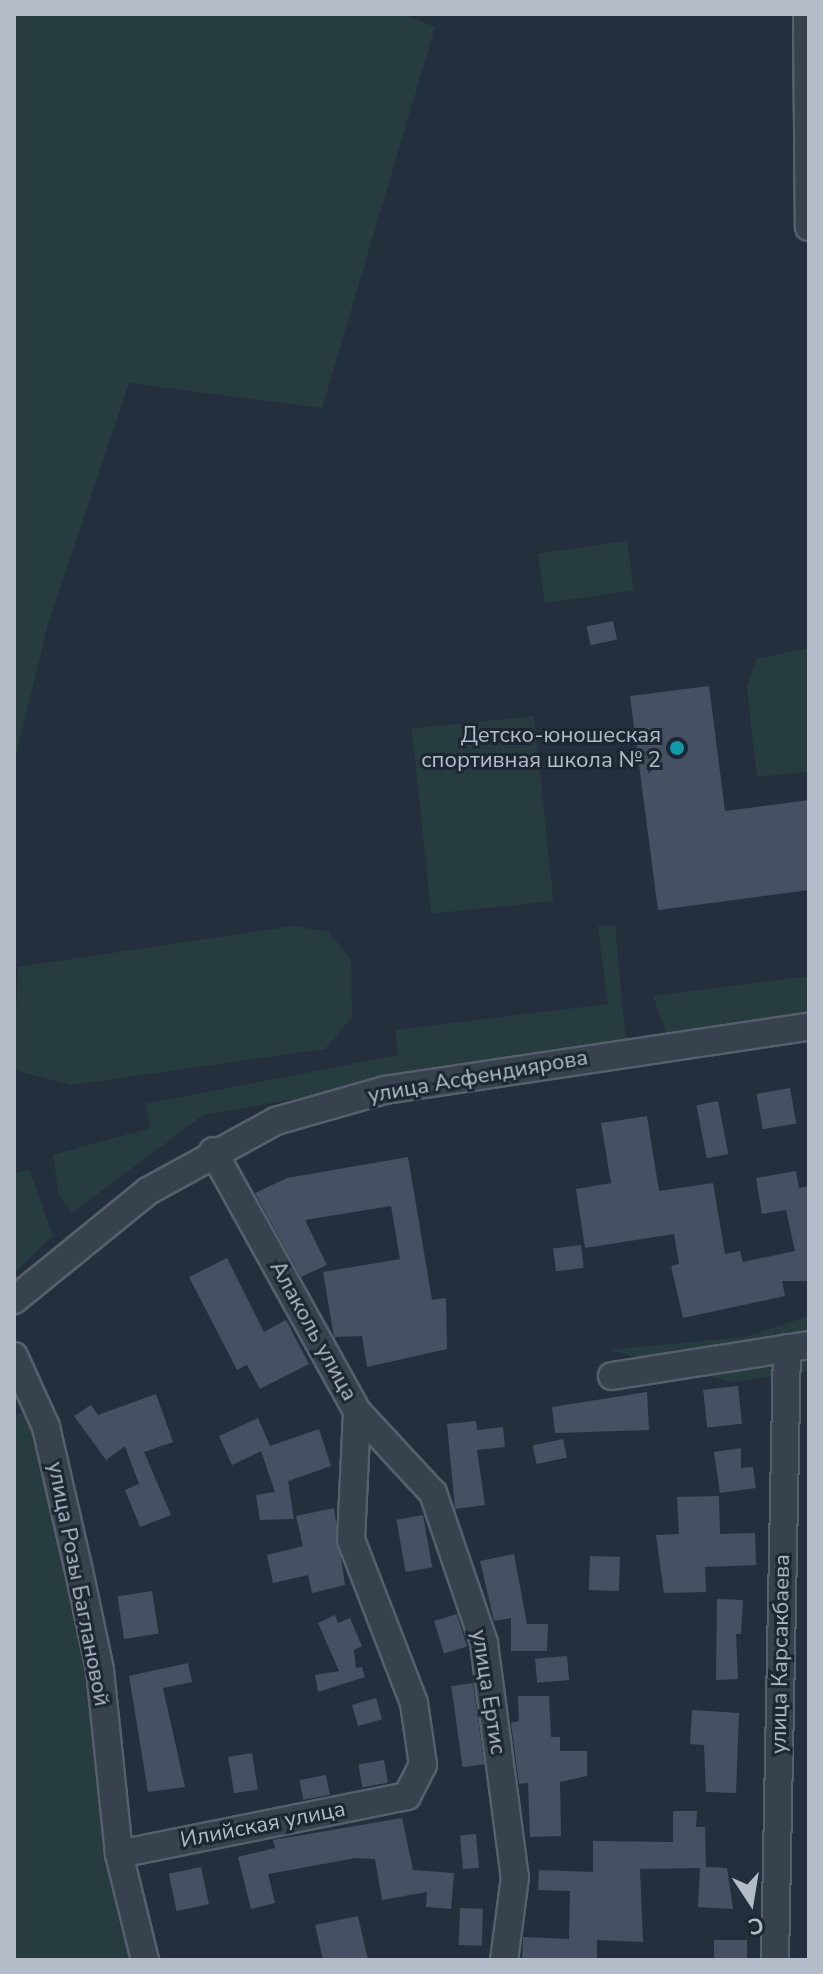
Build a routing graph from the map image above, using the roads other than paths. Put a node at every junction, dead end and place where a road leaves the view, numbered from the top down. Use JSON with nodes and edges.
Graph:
{"nodes":[{"id":1,"x":807,"y":14,"type":"edge"},
{"id":2,"x":809,"y":227,"type":"edge"},
{"id":3,"x":809,"y":1027,"type":"edge"},
{"id":4,"x":213,"y":1151,"type":"junction"},
{"id":5,"x":14,"y":1300,"type":"edge"},
{"id":6,"x":798,"y":1346,"type":"edge"},
{"id":7,"x":14,"y":1356,"type":"edge"},
{"id":8,"x":612,"y":1376,"type":"dead end"},
{"id":9,"x":357,"y":1411,"type":"junction"},
{"id":10,"x":407,"y":1796,"type":"joint"},
{"id":11,"x":119,"y":1854,"type":"junction"},
{"id":12,"x":145,"y":1960,"type":"edge"},
{"id":13,"x":504,"y":1960,"type":"edge"},
{"id":14,"x":775,"y":1960,"type":"edge"}],
"edges":[{"from":1,"to":2,"type":"street"},
{"from":3,"to":4,"type":"street","name":"улица Асфендиярова"},
{"from":4,"to":5,"type":"street","name":"улица Асфендиярова"},
{"from":4,"to":9,"type":"street","name":"Алаколь улица"},
{"from":6,"to":8,"type":"street"},
{"from":6,"to":14,"type":"street","name":"улица Карсакбаева"},
{"from":7,"to":11,"type":"street","name":"улица Розы Баглановой"},
{"from":9,"to":10,"type":"street","name":"Алаколь улица"},
{"from":9,"to":13,"type":"street","name":"улица Ертис"},
{"from":10,"to":11,"type":"street","name":"Илийская улица"},
{"from":11,"to":12,"type":"street","name":"улица Розы Баглановой"}]}
